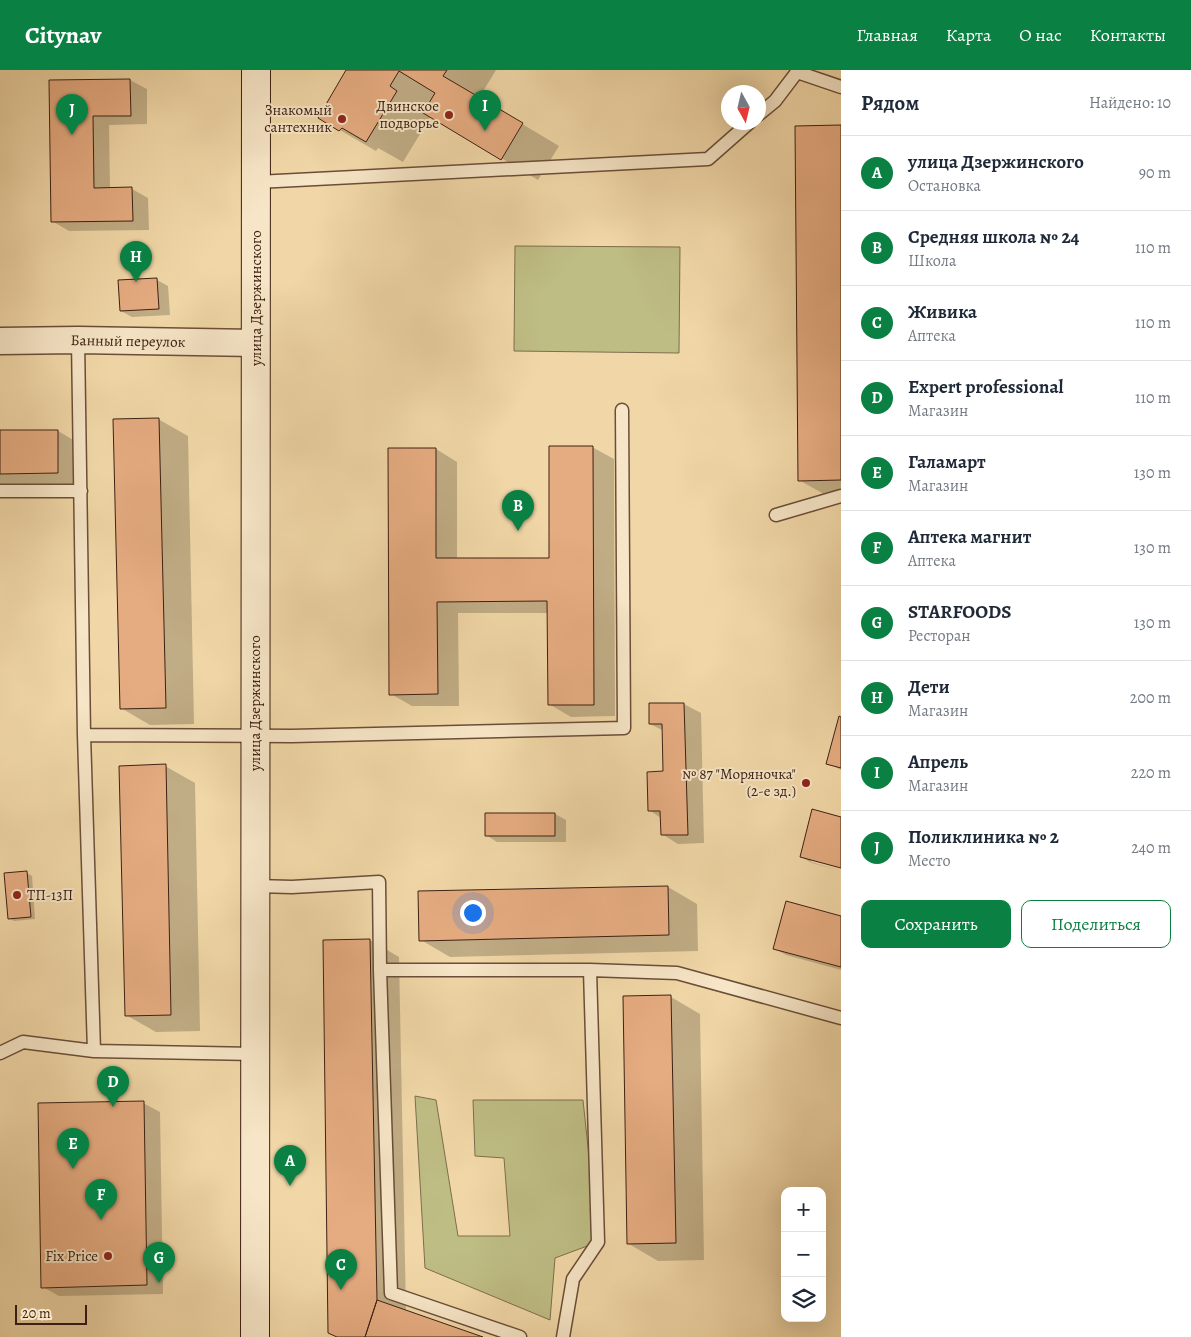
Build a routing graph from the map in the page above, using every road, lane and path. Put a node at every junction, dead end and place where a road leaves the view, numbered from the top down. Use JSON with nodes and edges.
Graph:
{"nodes":[{"id":1,"x":256,"y":70,"type":"edge"},
{"id":2,"x":841,"y":87,"type":"edge"},
{"id":3,"x":766,"y":108,"type":"edge"},
{"id":4,"x":741,"y":130,"type":"edge"},
{"id":5,"x":257,"y":182,"type":"junction"},
{"id":6,"x":78,"y":340,"type":"junction"},
{"id":7,"x":0,"y":341,"type":"edge"},
{"id":8,"x":255,"y":343,"type":"junction"},
{"id":9,"x":622,"y":410,"type":"dead end"},
{"id":10,"x":0,"y":491,"type":"edge"},
{"id":11,"x":80,"y":491,"type":"junction"},
{"id":12,"x":841,"y":496,"type":"edge"},
{"id":13,"x":776,"y":516,"type":"dead end"},
{"id":14,"x":84,"y":734,"type":"junction"},
{"id":15,"x":255,"y":736,"type":"junction"},
{"id":16,"x":255,"y":886,"type":"junction"},
{"id":17,"x":380,"y":970,"type":"junction"},
{"id":18,"x":590,"y":970,"type":"junction"},
{"id":19,"x":841,"y":1018,"type":"edge"},
{"id":20,"x":94,"y":1051,"type":"junction"},
{"id":21,"x":0,"y":1053,"type":"edge"},
{"id":22,"x":255,"y":1054,"type":"junction"},
{"id":23,"x":255,"y":1337,"type":"edge"},
{"id":24,"x":520,"y":1337,"type":"edge"},
{"id":25,"x":563,"y":1337,"type":"edge"}],
"edges":[{"from":1,"to":5,"type":"street","name":"улица Дзержинского"},
{"from":2,"to":3,"type":"lane"},
{"from":4,"to":5,"type":"lane"},
{"from":5,"to":8,"type":"street","name":"улица Дзержинского"},
{"from":6,"to":7,"type":"street","name":"Банный переулок"},
{"from":6,"to":8,"type":"street","name":"Банный переулок"},
{"from":6,"to":11,"type":"lane"},
{"from":8,"to":15,"type":"street","name":"улица Дзержинского"},
{"from":9,"to":15,"type":"lane"},
{"from":10,"to":11,"type":"lane"},
{"from":11,"to":14,"type":"lane"},
{"from":12,"to":13,"type":"lane"},
{"from":14,"to":15,"type":"lane"},
{"from":14,"to":20,"type":"lane"},
{"from":15,"to":16,"type":"street","name":"улица Дзержинского"},
{"from":16,"to":17,"type":"lane"},
{"from":16,"to":22,"type":"street","name":"улица Дзержинского"},
{"from":17,"to":18,"type":"lane"},
{"from":17,"to":24,"type":"lane"},
{"from":18,"to":19,"type":"lane"},
{"from":18,"to":25,"type":"lane"},
{"from":20,"to":21,"type":"lane"},
{"from":20,"to":22,"type":"lane"},
{"from":22,"to":23,"type":"street","name":"улица Дзержинского"}]}
